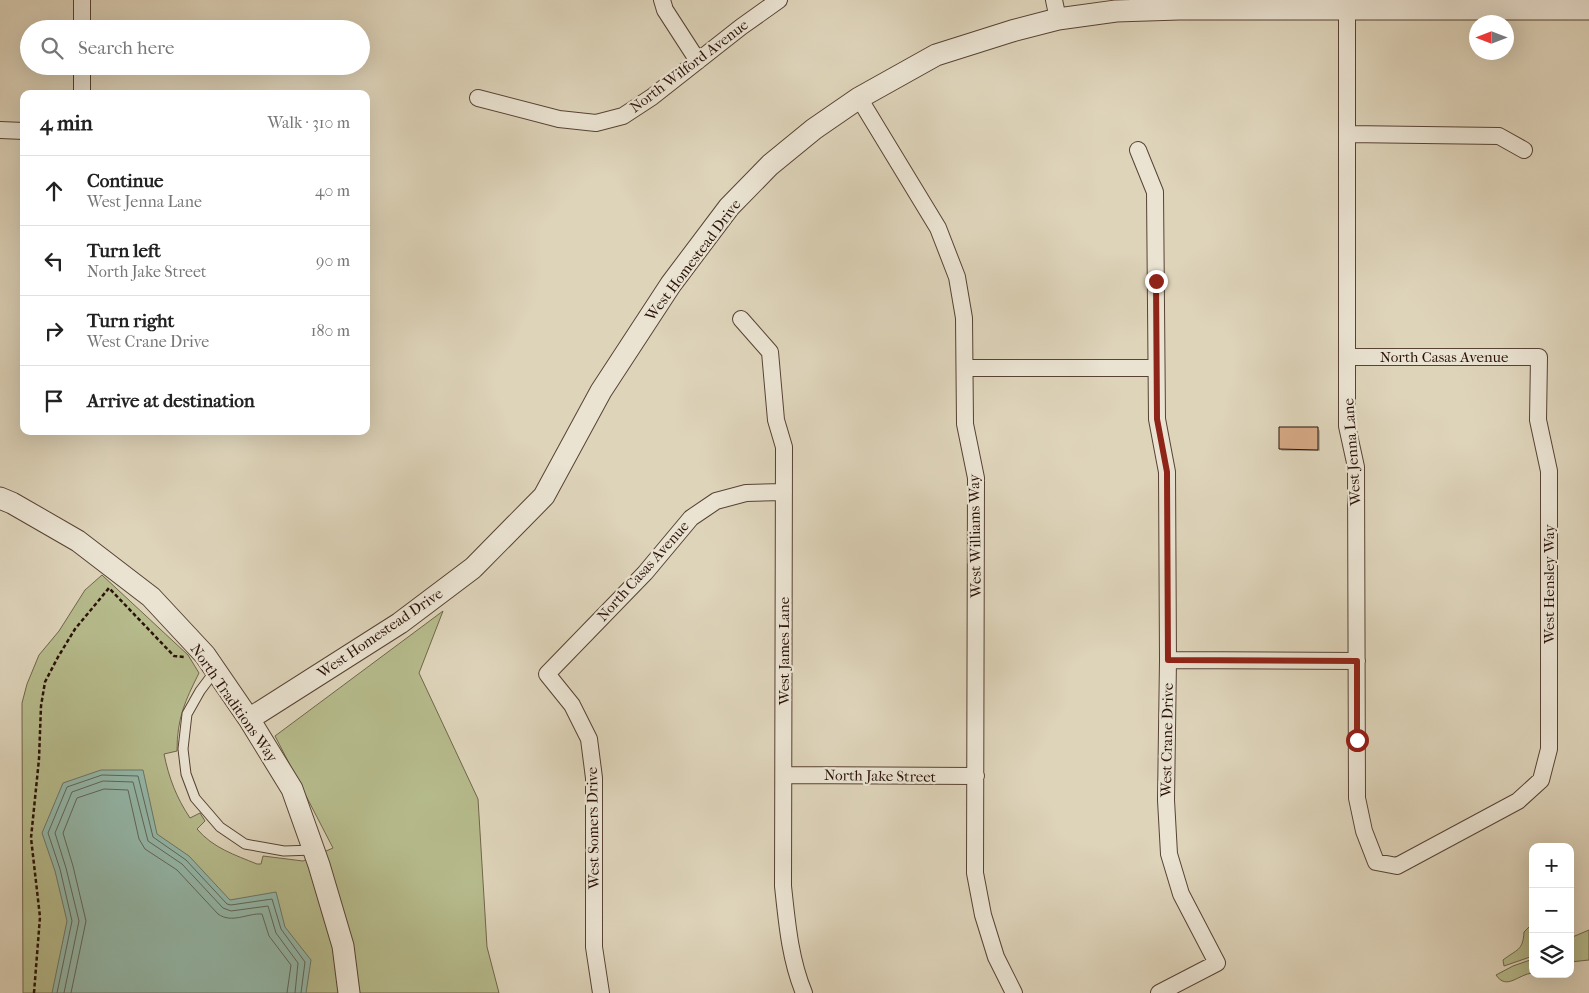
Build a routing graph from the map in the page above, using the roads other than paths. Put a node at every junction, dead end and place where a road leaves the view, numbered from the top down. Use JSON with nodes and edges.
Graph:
{"nodes":[{"id":1,"x":82,"y":0,"type":"edge"},
{"id":2,"x":662,"y":0,"type":"edge"},
{"id":3,"x":779,"y":0,"type":"edge"},
{"id":4,"x":1347,"y":9,"type":"junction"},
{"id":5,"x":1589,"y":9,"type":"edge"},
{"id":6,"x":1056,"y":10,"type":"edge"},
{"id":7,"x":82,"y":20,"type":"edge"},
{"id":8,"x":698,"y":61,"type":"junction"},
{"id":9,"x":82,"y":75,"type":"edge"},
{"id":10,"x":82,"y":90,"type":"edge"},
{"id":11,"x":478,"y":98,"type":"dead end"},
{"id":12,"x":859,"y":98,"type":"junction"},
{"id":13,"x":0,"y":130,"type":"edge"},
{"id":14,"x":20,"y":131,"type":"edge"},
{"id":15,"x":1348,"y":134,"type":"junction"},
{"id":16,"x":1138,"y":150,"type":"dead end"},
{"id":17,"x":1524,"y":150,"type":"dead end"},
{"id":18,"x":741,"y":319,"type":"dead end"},
{"id":19,"x":1348,"y":357,"type":"junction"},
{"id":20,"x":1539,"y":357,"type":"joint"},
{"id":21,"x":965,"y":368,"type":"junction"},
{"id":22,"x":1156,"y":368,"type":"junction"},
{"id":23,"x":784,"y":492,"type":"junction"},
{"id":24,"x":0,"y":498,"type":"edge"},
{"id":25,"x":1168,"y":660,"type":"junction"},
{"id":26,"x":1357,"y":661,"type":"junction"},
{"id":27,"x":215,"y":671,"type":"junction"},
{"id":28,"x":547,"y":674,"type":"joint"},
{"id":29,"x":249,"y":719,"type":"junction"},
{"id":30,"x":784,"y":775,"type":"junction"},
{"id":31,"x":976,"y":776,"type":"junction"},
{"id":32,"x":314,"y":850,"type":"junction"},
{"id":33,"x":1376,"y":862,"type":"joint"},
{"id":34,"x":349,"y":993,"type":"edge"},
{"id":35,"x":601,"y":993,"type":"edge"},
{"id":36,"x":804,"y":993,"type":"edge"},
{"id":37,"x":1014,"y":993,"type":"edge"},
{"id":38,"x":1159,"y":993,"type":"edge"}],
"edges":[{"from":1,"to":7,"type":"street"},
{"from":2,"to":8,"type":"street"},
{"from":3,"to":8,"type":"street","name":"North Wilford Avenue"},
{"from":4,"to":5,"type":"street","name":"West Homestead Drive"},
{"from":4,"to":6,"type":"street","name":"West Homestead Drive"},
{"from":4,"to":15,"type":"street","name":"West Jenna Lane"},
{"from":6,"to":12,"type":"street","name":"West Homestead Drive"},
{"from":8,"to":11,"type":"street","name":"North Wilford Avenue"},
{"from":9,"to":10,"type":"street"},
{"from":12,"to":21,"type":"street","name":"West Williams Way"},
{"from":12,"to":29,"type":"street","name":"West Homestead Drive"},
{"from":13,"to":14,"type":"street"},
{"from":15,"to":17,"type":"street"},
{"from":15,"to":19,"type":"street","name":"West Jenna Lane"},
{"from":16,"to":22,"type":"street","name":"West Crane Drive"},
{"from":18,"to":23,"type":"street","name":"West James Lane"},
{"from":19,"to":20,"type":"street","name":"North Casas Avenue"},
{"from":19,"to":26,"type":"street","name":"West Jenna Lane"},
{"from":20,"to":33,"type":"street","name":"West Hensley Way"},
{"from":21,"to":22,"type":"street"},
{"from":21,"to":31,"type":"street","name":"West Williams Way"},
{"from":22,"to":25,"type":"street","name":"West Crane Drive"},
{"from":23,"to":28,"type":"street","name":"North Casas Avenue"},
{"from":23,"to":30,"type":"street","name":"West James Lane"},
{"from":24,"to":27,"type":"street","name":"North Traditions Way"},
{"from":25,"to":26,"type":"street"},
{"from":25,"to":38,"type":"street","name":"West Crane Drive"},
{"from":26,"to":33,"type":"street","name":"West Jenna Lane"},
{"from":27,"to":29,"type":"street","name":"North Traditions Way"},
{"from":27,"to":32,"type":"lane"},
{"from":28,"to":35,"type":"street","name":"West Somers Drive"},
{"from":29,"to":32,"type":"street","name":"North Traditions Way"},
{"from":30,"to":31,"type":"street","name":"North Jake Street"},
{"from":30,"to":36,"type":"street","name":"West James Lane"},
{"from":31,"to":37,"type":"street","name":"West Williams Way"},
{"from":32,"to":34,"type":"street","name":"North Traditions Way"}]}
